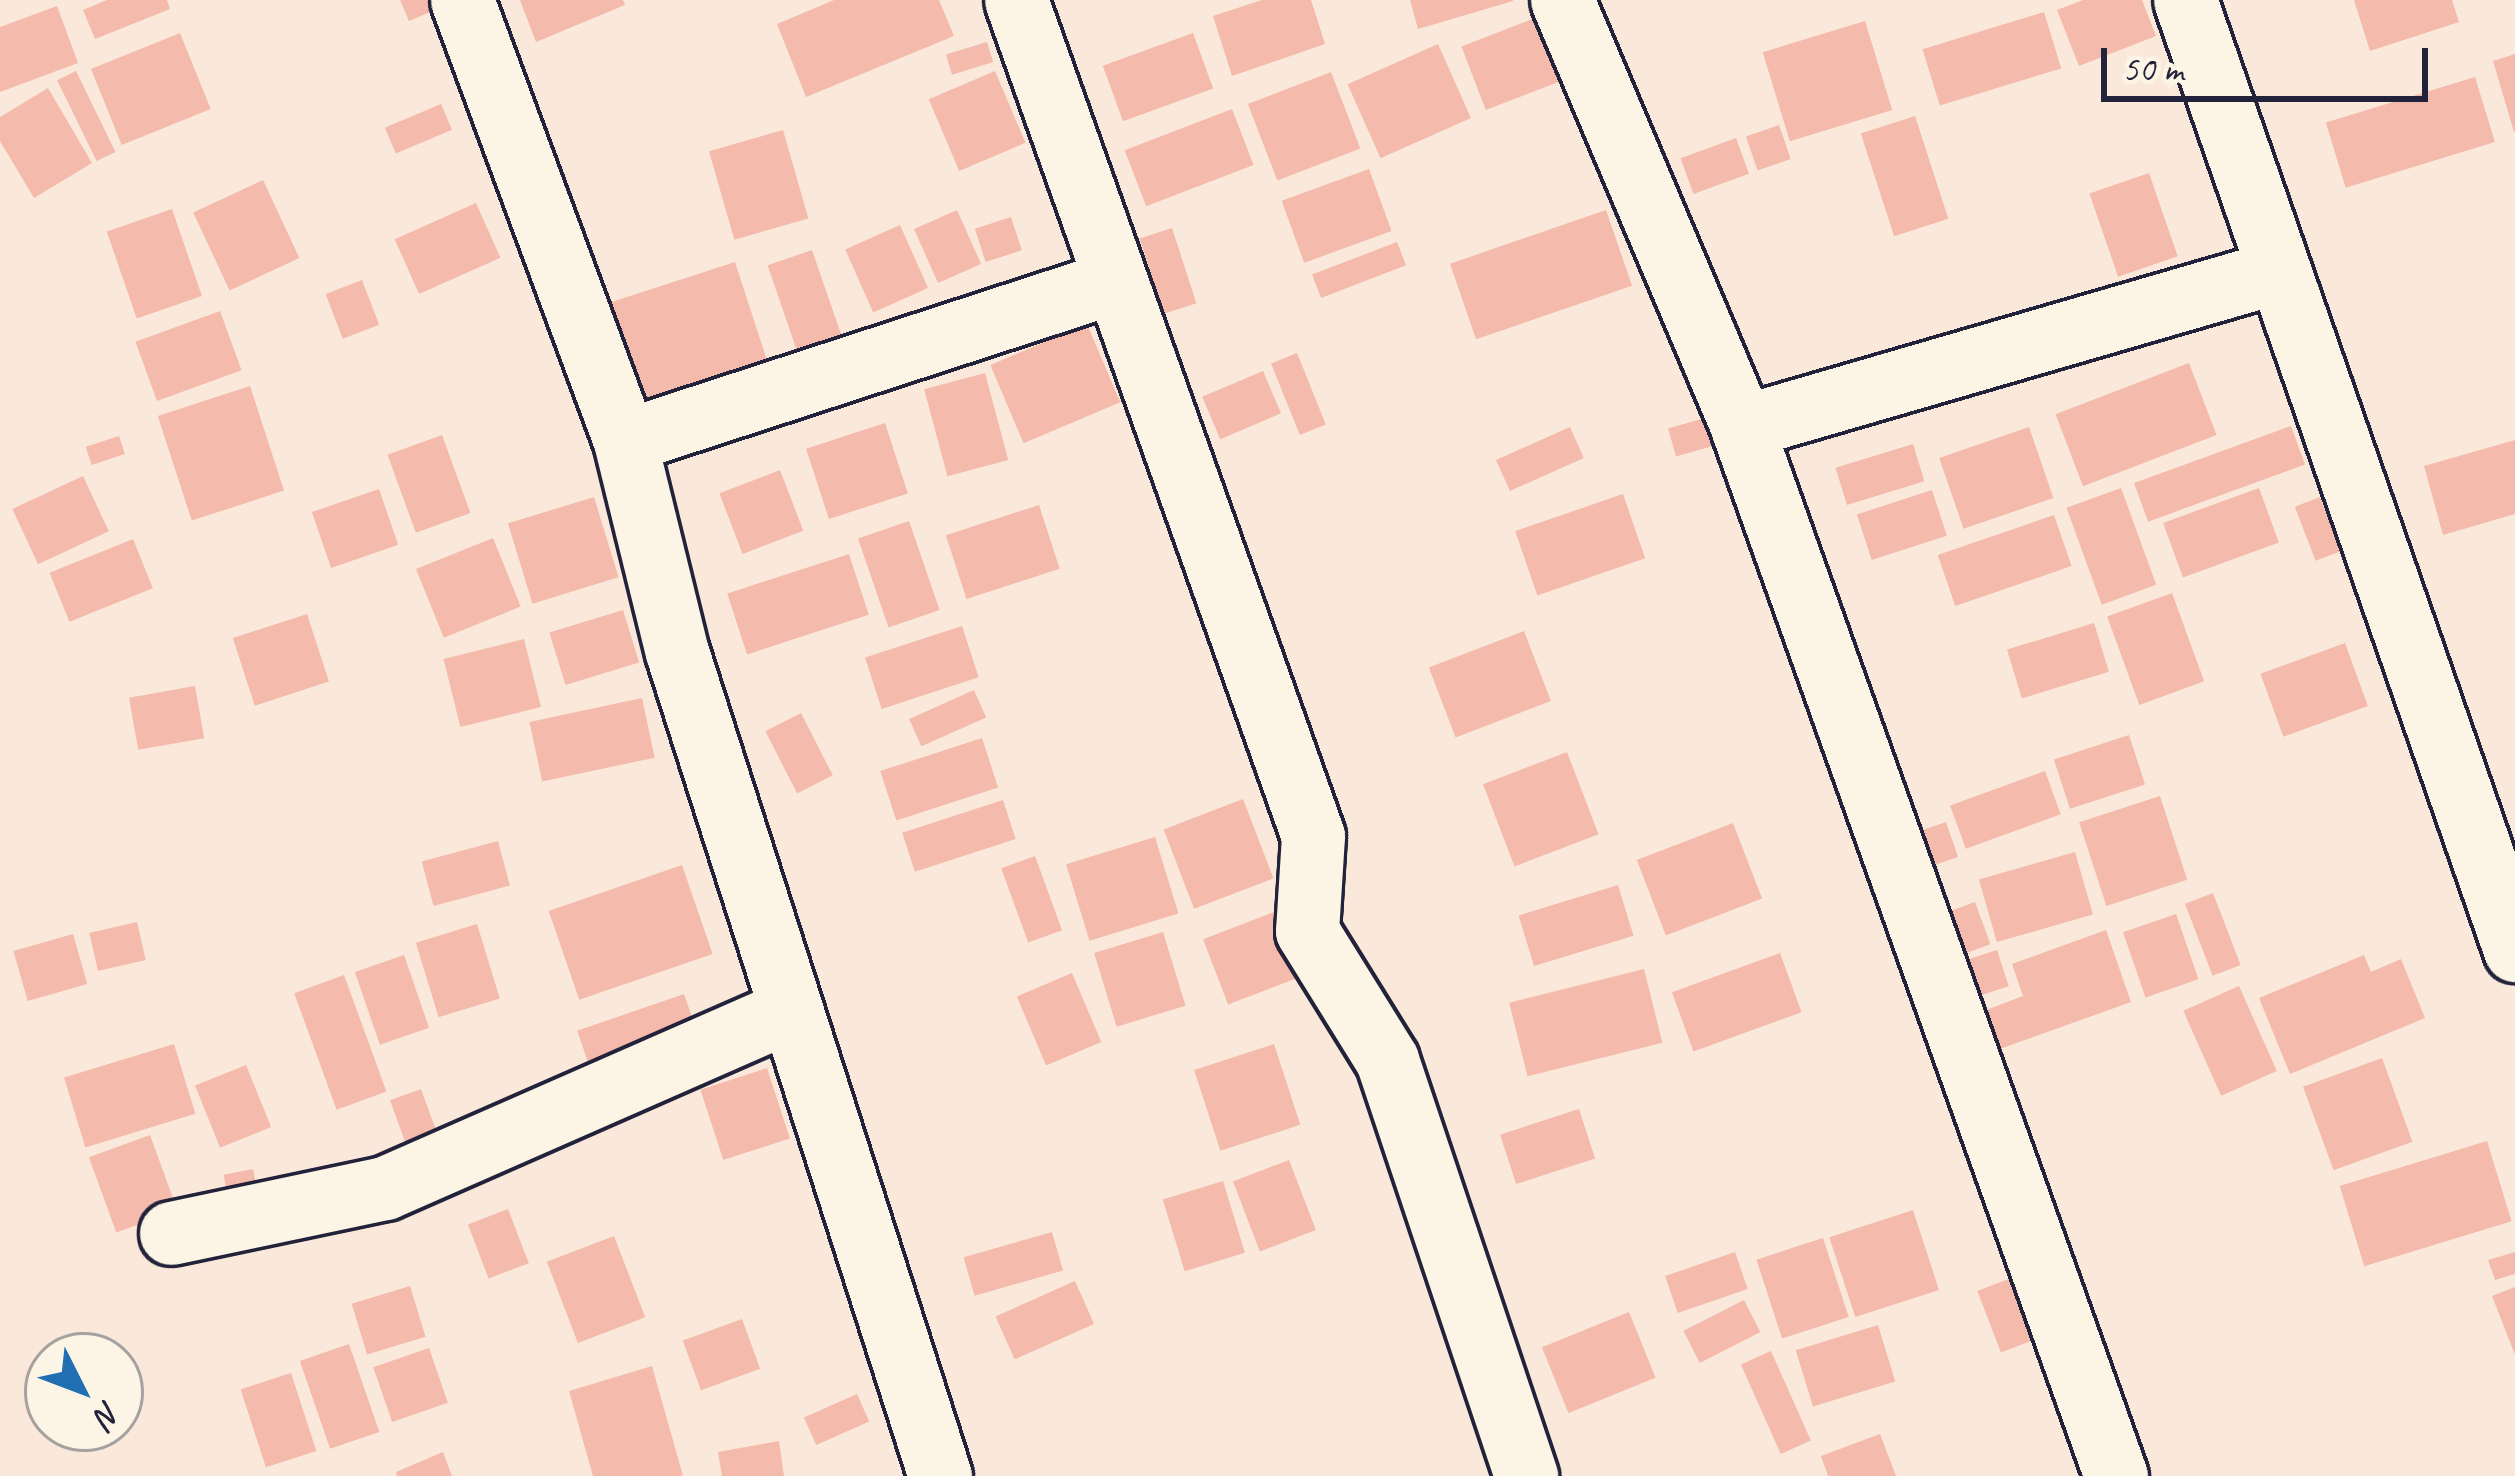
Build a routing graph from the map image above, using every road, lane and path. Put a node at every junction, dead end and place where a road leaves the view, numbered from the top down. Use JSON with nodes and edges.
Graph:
{"nodes":[{"id":1,"x":462,"y":0,"type":"edge"},
{"id":2,"x":1016,"y":0,"type":"edge"},
{"id":3,"x":1562,"y":0,"type":"edge"},
{"id":4,"x":2185,"y":0,"type":"edge"},
{"id":5,"x":2279,"y":271,"type":"junction"},
{"id":6,"x":1113,"y":282,"type":"junction"},
{"id":7,"x":1742,"y":427,"type":"junction"},
{"id":8,"x":625,"y":441,"type":"junction"},
{"id":9,"x":2515,"y":950,"type":"edge"},
{"id":10,"x":791,"y":1010,"type":"junction"},
{"id":11,"x":171,"y":1233,"type":"dead end"},
{"id":12,"x":940,"y":1476,"type":"edge"},
{"id":13,"x":1526,"y":1476,"type":"edge"},
{"id":14,"x":2116,"y":1476,"type":"edge"}],
"edges":[{"from":1,"to":8,"type":"street"},
{"from":2,"to":6,"type":"street"},
{"from":3,"to":7,"type":"street"},
{"from":4,"to":5,"type":"street"},
{"from":5,"to":7,"type":"street"},
{"from":5,"to":9,"type":"street"},
{"from":6,"to":8,"type":"street"},
{"from":6,"to":13,"type":"street"},
{"from":7,"to":14,"type":"street"},
{"from":8,"to":10,"type":"street"},
{"from":10,"to":11,"type":"street"},
{"from":10,"to":12,"type":"street"}]}
